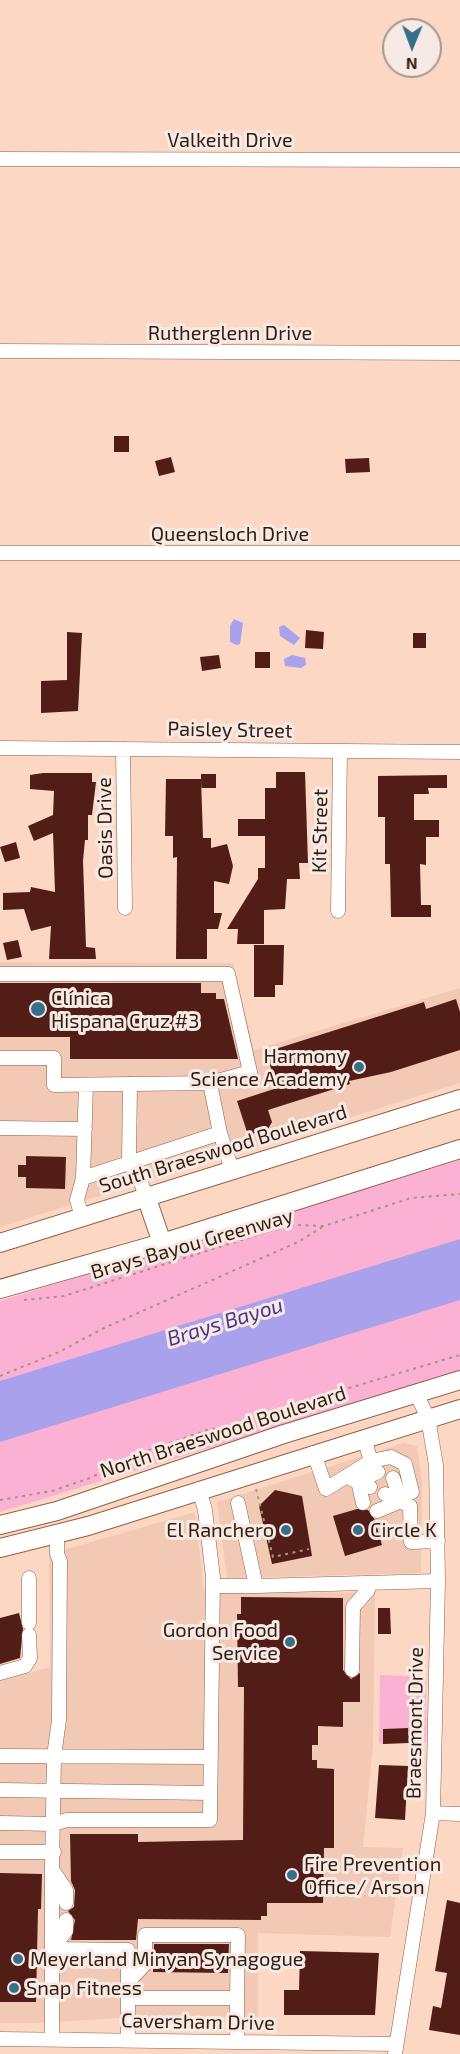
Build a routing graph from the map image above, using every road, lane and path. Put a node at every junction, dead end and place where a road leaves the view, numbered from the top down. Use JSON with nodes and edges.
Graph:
{"nodes":[{"id":1,"x":0,"y":159,"type":"edge"},
{"id":2,"x":460,"y":160,"type":"edge"},
{"id":3,"x":0,"y":351,"type":"edge"},
{"id":4,"x":460,"y":353,"type":"edge"},
{"id":5,"x":0,"y":553,"type":"edge"},
{"id":6,"x":460,"y":553,"type":"edge"},
{"id":7,"x":0,"y":748,"type":"edge"},
{"id":8,"x":123,"y":749,"type":"junction"},
{"id":9,"x":340,"y":751,"type":"junction"},
{"id":10,"x":460,"y":752,"type":"edge"},
{"id":11,"x":125,"y":908,"type":"dead end"},
{"id":12,"x":338,"y":911,"type":"dead end"},
{"id":13,"x":0,"y":974,"type":"edge"},
{"id":14,"x":0,"y":1058,"type":"edge"},
{"id":15,"x":210,"y":1083,"type":"junction"},
{"id":16,"x":86,"y":1084,"type":"junction"},
{"id":17,"x":130,"y":1084,"type":"junction"},
{"id":18,"x":460,"y":1099,"type":"edge"},
{"id":19,"x":0,"y":1128,"type":"edge"},
{"id":20,"x":85,"y":1129,"type":"junction"},
{"id":21,"x":220,"y":1133,"type":"junction"},
{"id":22,"x":460,"y":1149,"type":"edge"},
{"id":23,"x":129,"y":1162,"type":"junction"},
{"id":24,"x":232,"y":1170,"type":"junction"},
{"id":25,"x":84,"y":1178,"type":"junction"},
{"id":26,"x":460,"y":1194,"type":"edge"},
{"id":27,"x":146,"y":1196,"type":"junction"},
{"id":28,"x":82,"y":1217,"type":"junction"},
{"id":29,"x":324,"y":1226,"type":"junction"},
{"id":30,"x":0,"y":1243,"type":"edge"},
{"id":31,"x":162,"y":1243,"type":"junction"},
{"id":32,"x":7,"y":1295,"type":"edge"},
{"id":33,"x":460,"y":1355,"type":"edge"},
{"id":34,"x":0,"y":1376,"type":"edge"},
{"id":35,"x":460,"y":1380,"type":"edge"},
{"id":36,"x":416,"y":1393,"type":"junction"},
{"id":37,"x":460,"y":1409,"type":"edge"},
{"id":38,"x":428,"y":1418,"type":"junction"},
{"id":39,"x":364,"y":1438,"type":"junction"},
{"id":40,"x":314,"y":1453,"type":"junction"},
{"id":41,"x":375,"y":1467,"type":"junction"},
{"id":42,"x":393,"y":1478,"type":"dead end"},
{"id":43,"x":358,"y":1482,"type":"junction"},
{"id":44,"x":255,"y":1487,"type":"dead end"},
{"id":45,"x":199,"y":1490,"type":"junction"},
{"id":46,"x":385,"y":1494,"type":"dead end"},
{"id":47,"x":437,"y":1499,"type":"junction"},
{"id":48,"x":0,"y":1500,"type":"edge"},
{"id":49,"x":408,"y":1500,"type":"junction"},
{"id":50,"x":238,"y":1503,"type":"dead end"},
{"id":51,"x":363,"y":1503,"type":"dead end"},
{"id":52,"x":377,"y":1511,"type":"dead end"},
{"id":53,"x":0,"y":1525,"type":"edge"},
{"id":54,"x":57,"y":1535,"type":"junction"},
{"id":55,"x":438,"y":1541,"type":"junction"},
{"id":56,"x":0,"y":1548,"type":"edge"},
{"id":57,"x":309,"y":1549,"type":"dead end"},
{"id":58,"x":29,"y":1578,"type":"dead end"},
{"id":59,"x":438,"y":1581,"type":"junction"},
{"id":60,"x":213,"y":1586,"type":"junction"},
{"id":61,"x":256,"y":1586,"type":"junction"},
{"id":62,"x":368,"y":1590,"type":"dead end"},
{"id":63,"x":352,"y":1670,"type":"dead end"},
{"id":64,"x":0,"y":1673,"type":"edge"},
{"id":65,"x":0,"y":1756,"type":"edge"},
{"id":66,"x":54,"y":1756,"type":"junction"},
{"id":67,"x":211,"y":1757,"type":"junction"},
{"id":68,"x":0,"y":1790,"type":"edge"},
{"id":69,"x":55,"y":1791,"type":"junction"},
{"id":70,"x":210,"y":1793,"type":"junction"},
{"id":71,"x":433,"y":1813,"type":"junction"},
{"id":72,"x":460,"y":1814,"type":"edge"},
{"id":73,"x":0,"y":1823,"type":"edge"},
{"id":74,"x":54,"y":1824,"type":"junction"},
{"id":75,"x":0,"y":1852,"type":"edge"},
{"id":76,"x":54,"y":1852,"type":"junction"},
{"id":77,"x":55,"y":1874,"type":"junction"},
{"id":78,"x":66,"y":1903,"type":"dead end"},
{"id":79,"x":66,"y":1920,"type":"dead end"},
{"id":80,"x":54,"y":1946,"type":"junction"},
{"id":81,"x":128,"y":1982,"type":"junction"},
{"id":82,"x":128,"y":1998,"type":"junction"},
{"id":83,"x":237,"y":1998,"type":"junction"},
{"id":84,"x":0,"y":2038,"type":"edge"},
{"id":85,"x":52,"y":2039,"type":"junction"},
{"id":86,"x":128,"y":2040,"type":"junction"},
{"id":87,"x":237,"y":2042,"type":"junction"},
{"id":88,"x":395,"y":2049,"type":"edge"}],
"edges":[{"from":1,"to":2,"type":"street","name":"Valkeith Drive"},
{"from":3,"to":4,"type":"street","name":"Rutherglenn Drive"},
{"from":5,"to":6,"type":"street","name":"Queensloch Drive"},
{"from":7,"to":8,"type":"street","name":"Paisley Street"},
{"from":8,"to":9,"type":"street","name":"Paisley Street"},
{"from":8,"to":11,"type":"street","name":"Oasis Drive"},
{"from":9,"to":10,"type":"street","name":"Paisley Street"},
{"from":9,"to":12,"type":"street","name":"Kit Street"},
{"from":13,"to":15,"type":"street"},
{"from":14,"to":16,"type":"street"},
{"from":15,"to":17,"type":"street"},
{"from":15,"to":21,"type":"street"},
{"from":16,"to":17,"type":"street"},
{"from":16,"to":20,"type":"street"},
{"from":17,"to":23,"type":"street"},
{"from":18,"to":24,"type":"main road","name":"South Braeswood Boulevard"},
{"from":19,"to":20,"type":"street"},
{"from":20,"to":25,"type":"street"},
{"from":21,"to":23,"type":"street"},
{"from":21,"to":24,"type":"street"},
{"from":22,"to":31,"type":"main road"},
{"from":23,"to":25,"type":"street"},
{"from":23,"to":27,"type":"street"},
{"from":24,"to":27,"type":"main road","name":"South Braeswood Boulevard"},
{"from":25,"to":28,"type":"street"},
{"from":26,"to":29,"type":"path","name":"Brays Bayou Greenway"},
{"from":27,"to":28,"type":"main road","name":"South Braeswood Boulevard"},
{"from":27,"to":31,"type":"main road"},
{"from":28,"to":30,"type":"main road","name":"South Braeswood Boulevard"},
{"from":29,"to":32,"type":"path","name":"Brays Bayou Greenway"},
{"from":29,"to":34,"type":"path"},
{"from":31,"to":32,"type":"main road"},
{"from":33,"to":48,"type":"path"},
{"from":35,"to":36,"type":"main road","name":"North Braeswood Boulevard"},
{"from":36,"to":38,"type":"street","name":"Braesmont Drive"},
{"from":36,"to":53,"type":"main road","name":"North Braeswood Boulevard"},
{"from":37,"to":38,"type":"main road"},
{"from":38,"to":39,"type":"main road"},
{"from":38,"to":47,"type":"street","name":"Braesmont Drive"},
{"from":39,"to":40,"type":"main road"},
{"from":39,"to":41,"type":"street"},
{"from":40,"to":43,"type":"street"},
{"from":40,"to":45,"type":"main road"},
{"from":41,"to":43,"type":"street"},
{"from":41,"to":49,"type":"street"},
{"from":42,"to":49,"type":"street"},
{"from":43,"to":51,"type":"street"},
{"from":44,"to":57,"type":"path"},
{"from":45,"to":54,"type":"main road"},
{"from":45,"to":60,"type":"street"},
{"from":46,"to":49,"type":"street"},
{"from":47,"to":49,"type":"street"},
{"from":47,"to":55,"type":"street","name":"Braesmont Drive"},
{"from":49,"to":52,"type":"street"},
{"from":49,"to":55,"type":"street"},
{"from":50,"to":61,"type":"street"},
{"from":54,"to":56,"type":"main road"},
{"from":54,"to":66,"type":"street"},
{"from":55,"to":59,"type":"street","name":"Braesmont Drive"},
{"from":58,"to":64,"type":"street"},
{"from":59,"to":61,"type":"street"},
{"from":59,"to":71,"type":"street","name":"Braesmont Drive"},
{"from":60,"to":61,"type":"street"},
{"from":60,"to":67,"type":"street"},
{"from":62,"to":63,"type":"street"},
{"from":65,"to":66,"type":"street"},
{"from":66,"to":67,"type":"street"},
{"from":66,"to":69,"type":"street"},
{"from":67,"to":70,"type":"street"},
{"from":68,"to":69,"type":"street"},
{"from":69,"to":70,"type":"street"},
{"from":69,"to":74,"type":"street"},
{"from":70,"to":74,"type":"street"},
{"from":71,"to":72,"type":"street"},
{"from":71,"to":88,"type":"street","name":"Braesmont Drive"},
{"from":73,"to":74,"type":"street"},
{"from":74,"to":76,"type":"street"},
{"from":75,"to":76,"type":"street"},
{"from":76,"to":77,"type":"street"},
{"from":77,"to":78,"type":"street"},
{"from":77,"to":80,"type":"street"},
{"from":79,"to":80,"type":"street"},
{"from":80,"to":81,"type":"street"},
{"from":80,"to":85,"type":"street"},
{"from":81,"to":82,"type":"street"},
{"from":81,"to":83,"type":"street"},
{"from":82,"to":83,"type":"street"},
{"from":82,"to":86,"type":"street"},
{"from":83,"to":87,"type":"street"},
{"from":84,"to":85,"type":"street","name":"Caversham Drive"},
{"from":85,"to":86,"type":"street","name":"Caversham Drive"},
{"from":86,"to":87,"type":"street","name":"Caversham Drive"},
{"from":87,"to":88,"type":"street","name":"Caversham Drive"}]}
